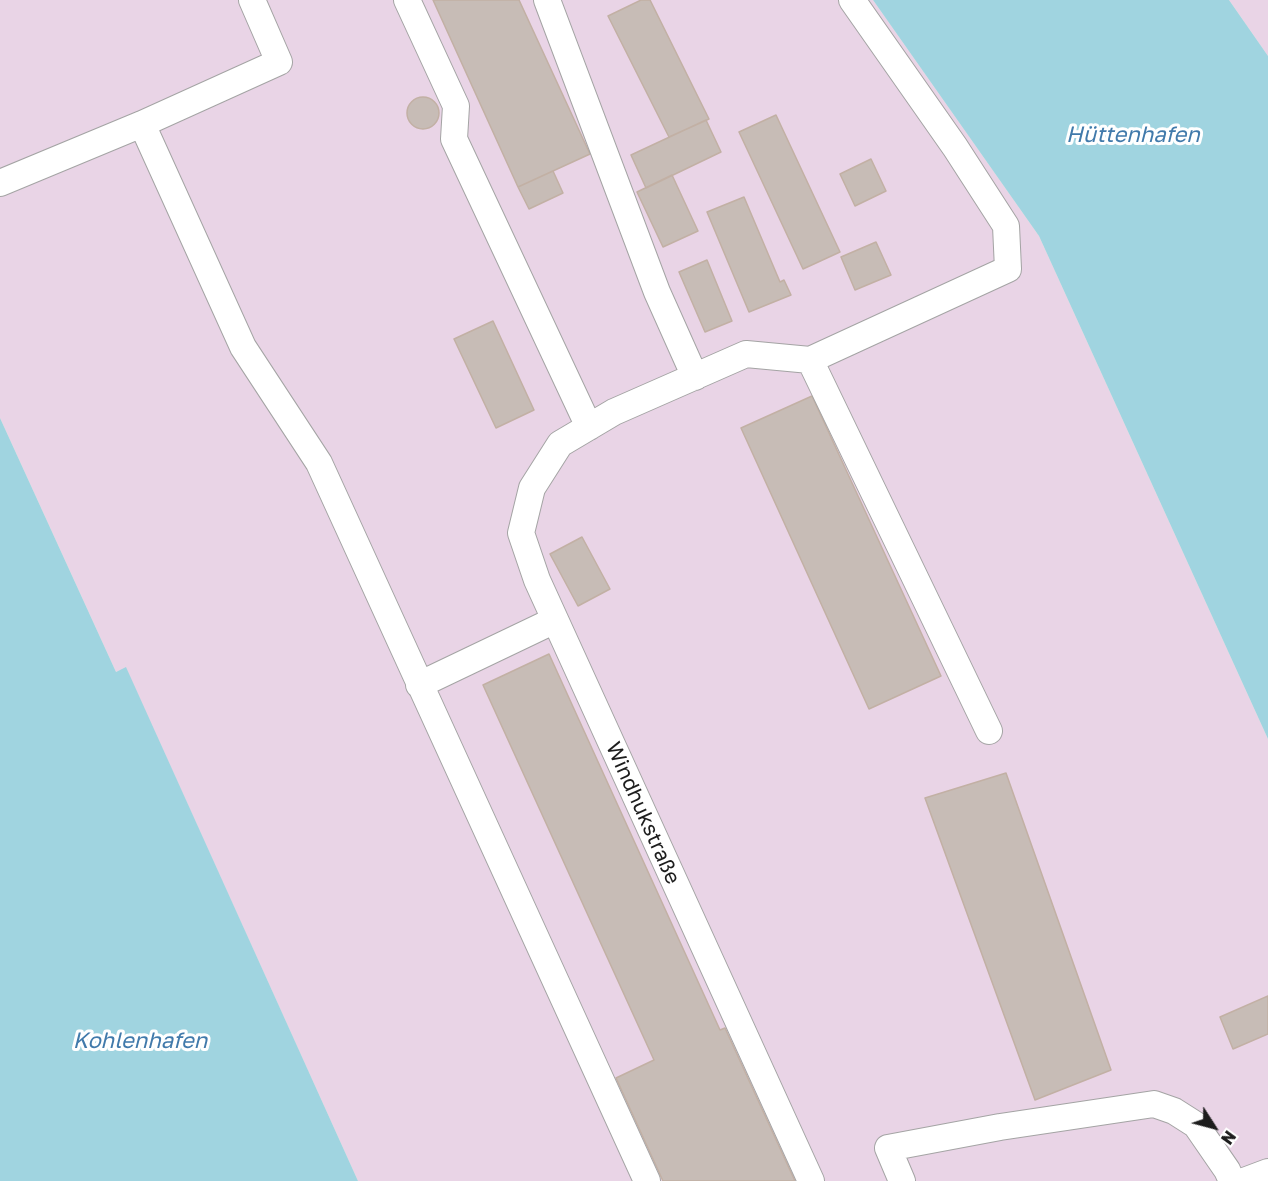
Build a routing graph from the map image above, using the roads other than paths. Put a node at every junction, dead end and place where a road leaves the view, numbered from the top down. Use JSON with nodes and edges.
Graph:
{"nodes":[{"id":1,"x":252,"y":0,"type":"edge"},
{"id":2,"x":407,"y":0,"type":"edge"},
{"id":3,"x":547,"y":0,"type":"edge"},
{"id":4,"x":852,"y":0,"type":"edge"},
{"id":5,"x":142,"y":123,"type":"junction"},
{"id":6,"x":0,"y":183,"type":"edge"},
{"id":7,"x":810,"y":360,"type":"junction"},
{"id":8,"x":695,"y":377,"type":"junction"},
{"id":9,"x":589,"y":427,"type":"junction"},
{"id":10,"x":555,"y":620,"type":"junction"},
{"id":11,"x":419,"y":685,"type":"junction"},
{"id":12,"x":989,"y":731,"type":"dead end"},
{"id":13,"x":1268,"y":1172,"type":"edge"},
{"id":14,"x":647,"y":1181,"type":"edge"},
{"id":15,"x":811,"y":1181,"type":"edge"},
{"id":16,"x":902,"y":1181,"type":"edge"},
{"id":17,"x":1232,"y":1181,"type":"edge"},
{"id":18,"x":1244,"y":1181,"type":"edge"}],
"edges":[{"from":1,"to":5,"type":"street"},
{"from":2,"to":9,"type":"street"},
{"from":3,"to":8,"type":"street"},
{"from":4,"to":7,"type":"street"},
{"from":5,"to":6,"type":"street"},
{"from":5,"to":11,"type":"street"},
{"from":7,"to":8,"type":"street"},
{"from":7,"to":12,"type":"street"},
{"from":8,"to":9,"type":"street"},
{"from":9,"to":10,"type":"street","name":"Windhukstraße"},
{"from":10,"to":11,"type":"street"},
{"from":10,"to":15,"type":"street","name":"Windhukstraße"},
{"from":11,"to":14,"type":"street"},
{"from":13,"to":18,"type":"street"},
{"from":16,"to":17,"type":"street"}]}
